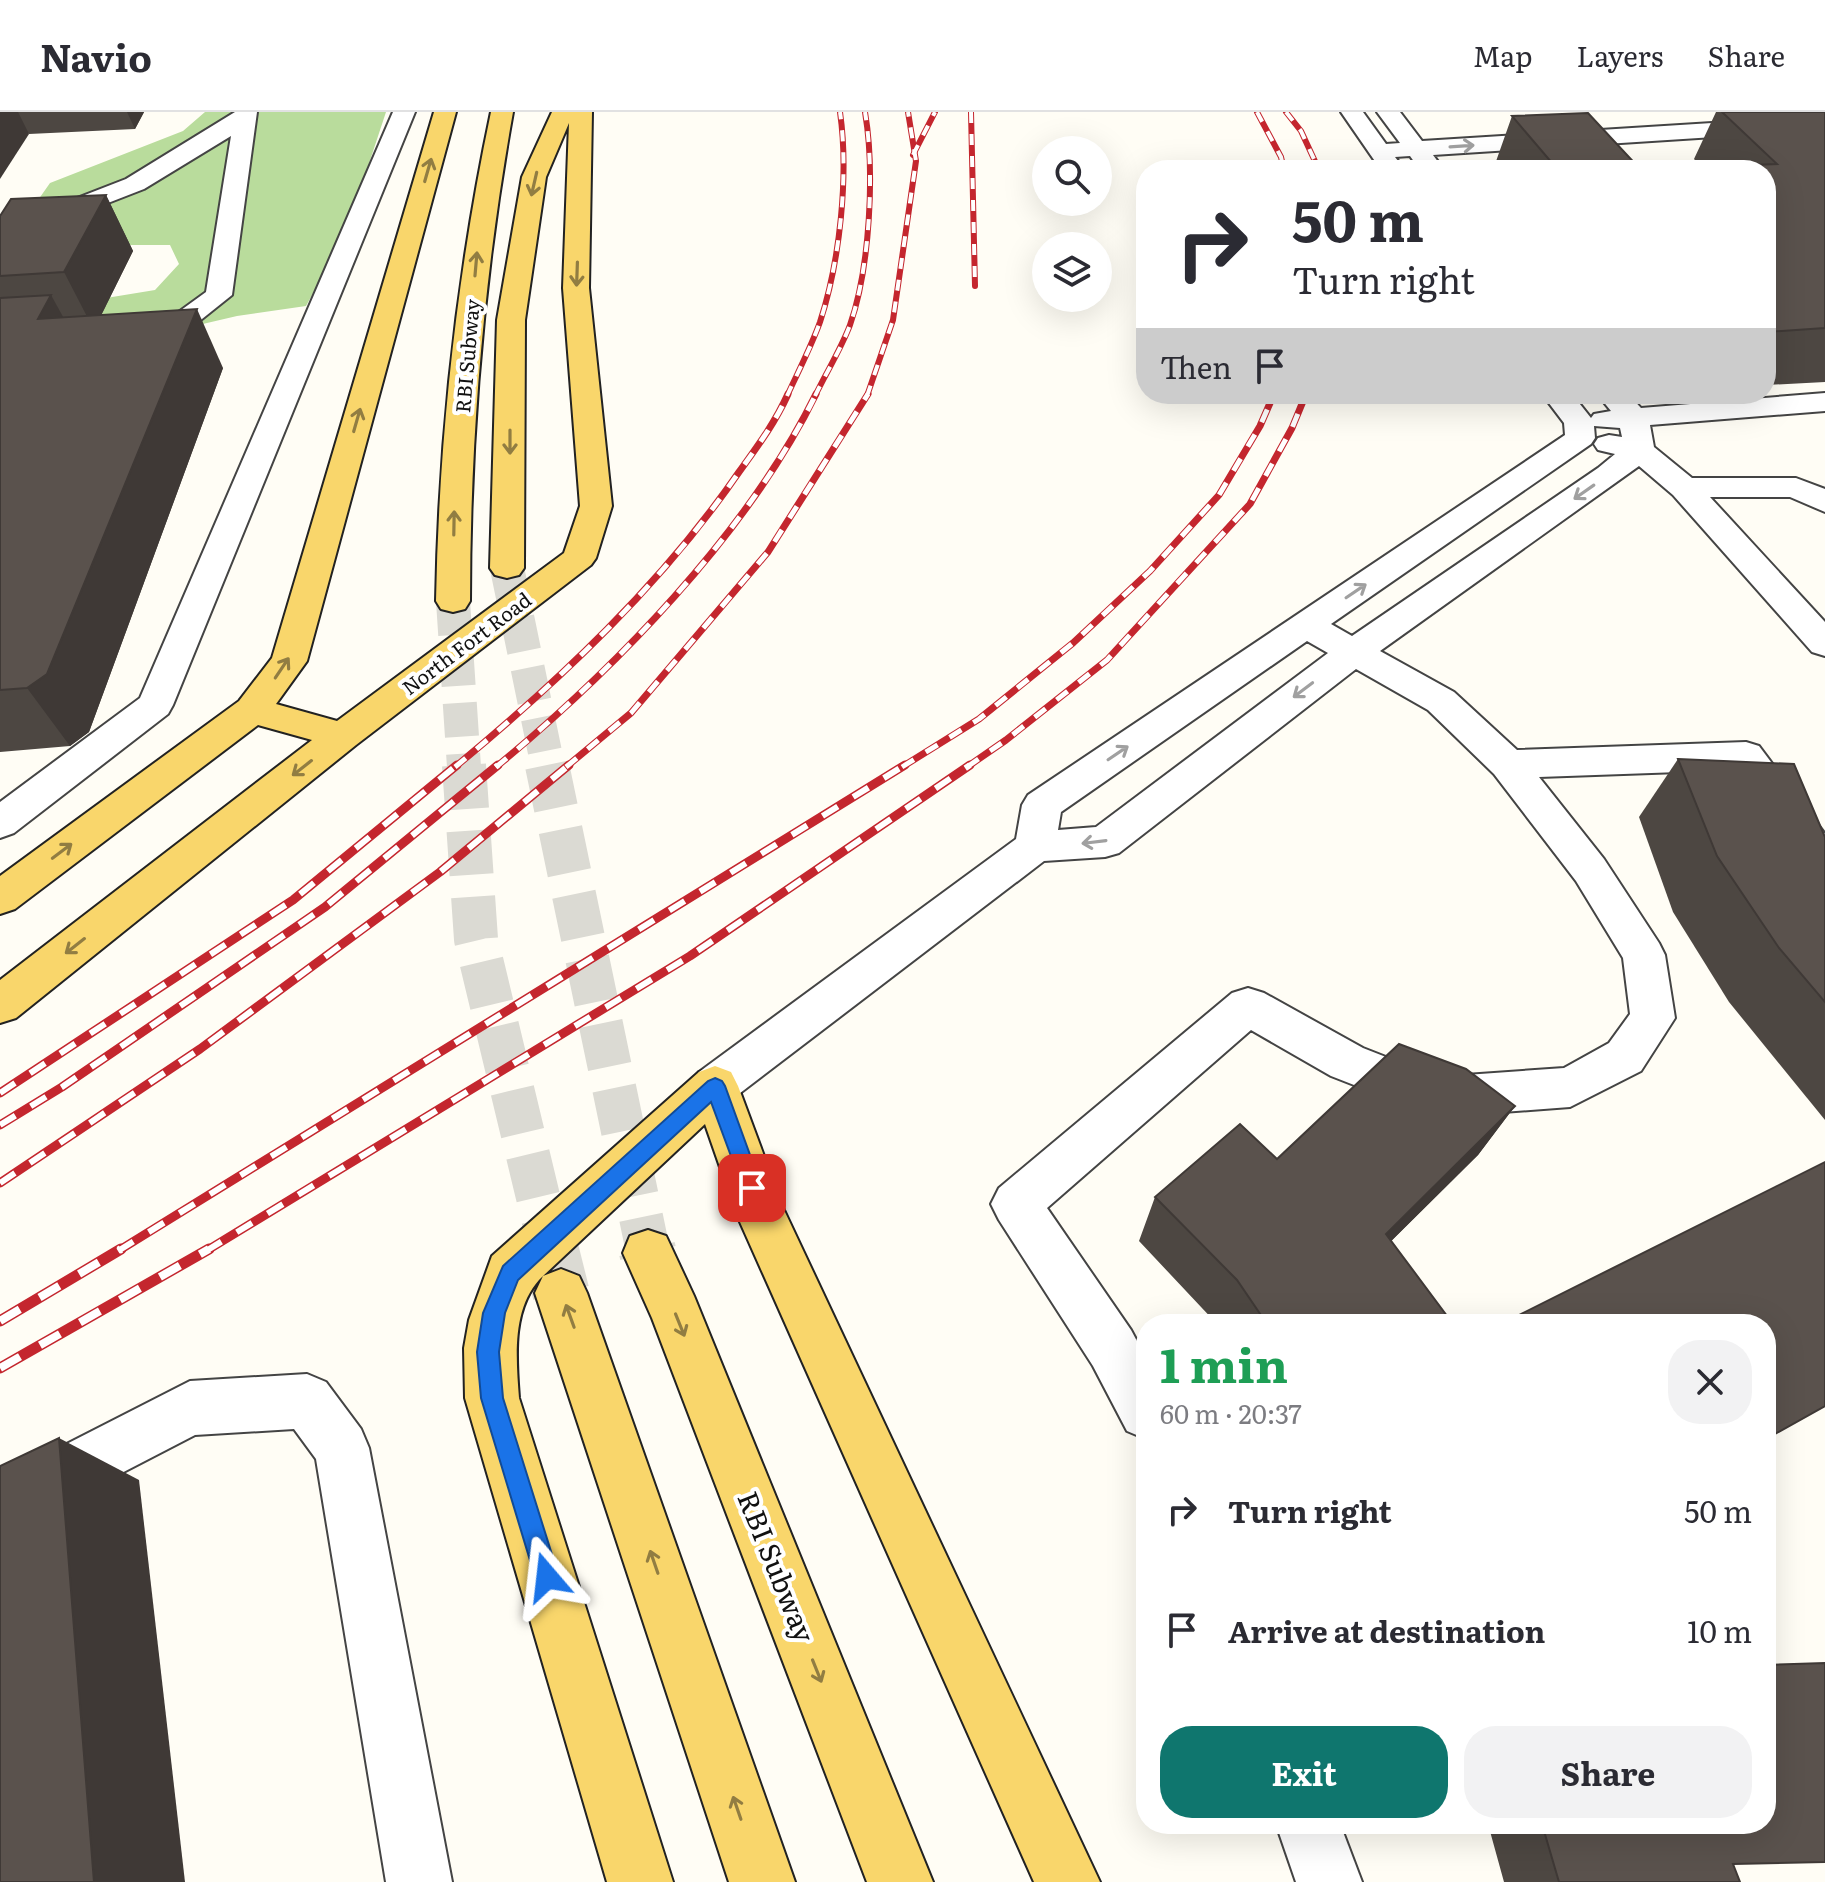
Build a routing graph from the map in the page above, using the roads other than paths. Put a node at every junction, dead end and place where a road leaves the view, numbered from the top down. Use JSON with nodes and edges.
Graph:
{"nodes":[{"id":1,"x":404,"y":112,"type":"edge"},
{"id":2,"x":445,"y":112,"type":"edge"},
{"id":3,"x":502,"y":112,"type":"edge"},
{"id":4,"x":563,"y":112,"type":"edge"},
{"id":5,"x":581,"y":112,"type":"edge"},
{"id":6,"x":1352,"y":112,"type":"edge"},
{"id":7,"x":1388,"y":112,"type":"edge"},
{"id":8,"x":1657,"y":112,"type":"edge"},
{"id":9,"x":245,"y":115,"type":"edge"},
{"id":10,"x":1825,"y":123,"type":"edge"},
{"id":11,"x":1677,"y":132,"type":"junction"},
{"id":12,"x":1416,"y":149,"type":"junction"},
{"id":13,"x":1385,"y":160,"type":"edge"},
{"id":14,"x":1388,"y":160,"type":"edge"},
{"id":15,"x":1424,"y":160,"type":"edge"},
{"id":16,"x":0,"y":237,"type":"edge"},
{"id":17,"x":118,"y":340,"type":"edge"},
{"id":18,"x":1825,"y":402,"type":"edge"},
{"id":19,"x":1563,"y":404,"type":"edge"},
{"id":20,"x":1628,"y":420,"type":"edge"},
{"id":21,"x":1579,"y":430,"type":"junction"},
{"id":22,"x":1684,"y":488,"type":"junction"},
{"id":23,"x":1825,"y":502,"type":"edge"},
{"id":24,"x":507,"y":568,"type":"tunnel mouth"},
{"id":25,"x":453,"y":601,"type":"tunnel mouth"},
{"id":26,"x":1305,"y":625,"type":"junction"},
{"id":27,"x":1825,"y":644,"type":"edge"},
{"id":28,"x":1354,"y":652,"type":"junction"},
{"id":29,"x":252,"y":710,"type":"junction"},
{"id":30,"x":343,"y":736,"type":"junction"},
{"id":31,"x":1508,"y":764,"type":"junction"},
{"id":32,"x":0,"y":823,"type":"edge"},
{"id":33,"x":1035,"y":846,"type":"junction"},
{"id":34,"x":1825,"y":864,"type":"edge"},
{"id":35,"x":0,"y":898,"type":"edge"},
{"id":36,"x":0,"y":1005,"type":"edge"},
{"id":37,"x":715,"y":1086,"type":"junction"},
{"id":38,"x":648,"y":1253,"type":"tunnel mouth"},
{"id":39,"x":561,"y":1293,"type":"tunnel mouth"},
{"id":40,"x":1136,"y":1393,"type":"edge"},
{"id":41,"x":0,"y":1508,"type":"edge"},
{"id":42,"x":1312,"y":1834,"type":"edge"},
{"id":43,"x":419,"y":1882,"type":"edge"},
{"id":44,"x":640,"y":1882,"type":"edge"},
{"id":45,"x":762,"y":1882,"type":"edge"},
{"id":46,"x":900,"y":1882,"type":"edge"},
{"id":47,"x":1067,"y":1882,"type":"edge"},
{"id":48,"x":1329,"y":1882,"type":"edge"}],
"edges":[{"from":1,"to":32,"type":"street"},
{"from":29,"to":2,"type":"main road","one_way":true},
{"from":25,"to":3,"type":"main road","name":"RBI Subway","one_way":true},
{"from":4,"to":24,"type":"main road","name":"RBI Subway","one_way":true},
{"from":5,"to":30,"type":"main road","name":"North Fort Road","one_way":true},
{"from":6,"to":13,"type":"street"},
{"from":7,"to":12,"type":"street"},
{"from":8,"to":11,"type":"street"},
{"from":9,"to":16,"type":"street"},
{"from":9,"to":17,"type":"street"},
{"from":10,"to":11,"type":"street"},
{"from":12,"to":11,"type":"street","one_way":true},
{"from":12,"to":14,"type":"street"},
{"from":12,"to":15,"type":"street"},
{"from":18,"to":20,"type":"street"},
{"from":19,"to":21,"type":"street"},
{"from":20,"to":21,"type":"street"},
{"from":20,"to":22,"type":"street"},
{"from":20,"to":28,"type":"street","one_way":true},
{"from":26,"to":21,"type":"street","one_way":true},
{"from":22,"to":23,"type":"street"},
{"from":22,"to":27,"type":"street"},
{"from":26,"to":28,"type":"street"},
{"from":33,"to":26,"type":"street","one_way":true},
{"from":28,"to":31,"type":"street"},
{"from":28,"to":33,"type":"street","one_way":true},
{"from":29,"to":30,"type":"main road"},
{"from":35,"to":29,"type":"main road","one_way":true},
{"from":30,"to":36,"type":"main road","name":"North Fort Road","one_way":true},
{"from":31,"to":34,"type":"street"},
{"from":31,"to":40,"type":"street"},
{"from":33,"to":37,"type":"street"},
{"from":37,"to":44,"type":"main road"},
{"from":37,"to":47,"type":"main road"},
{"from":38,"to":46,"type":"main road","name":"RBI Subway","one_way":true},
{"from":45,"to":39,"type":"main road","one_way":true},
{"from":41,"to":43,"type":"street"},
{"from":42,"to":48,"type":"street"}]}
